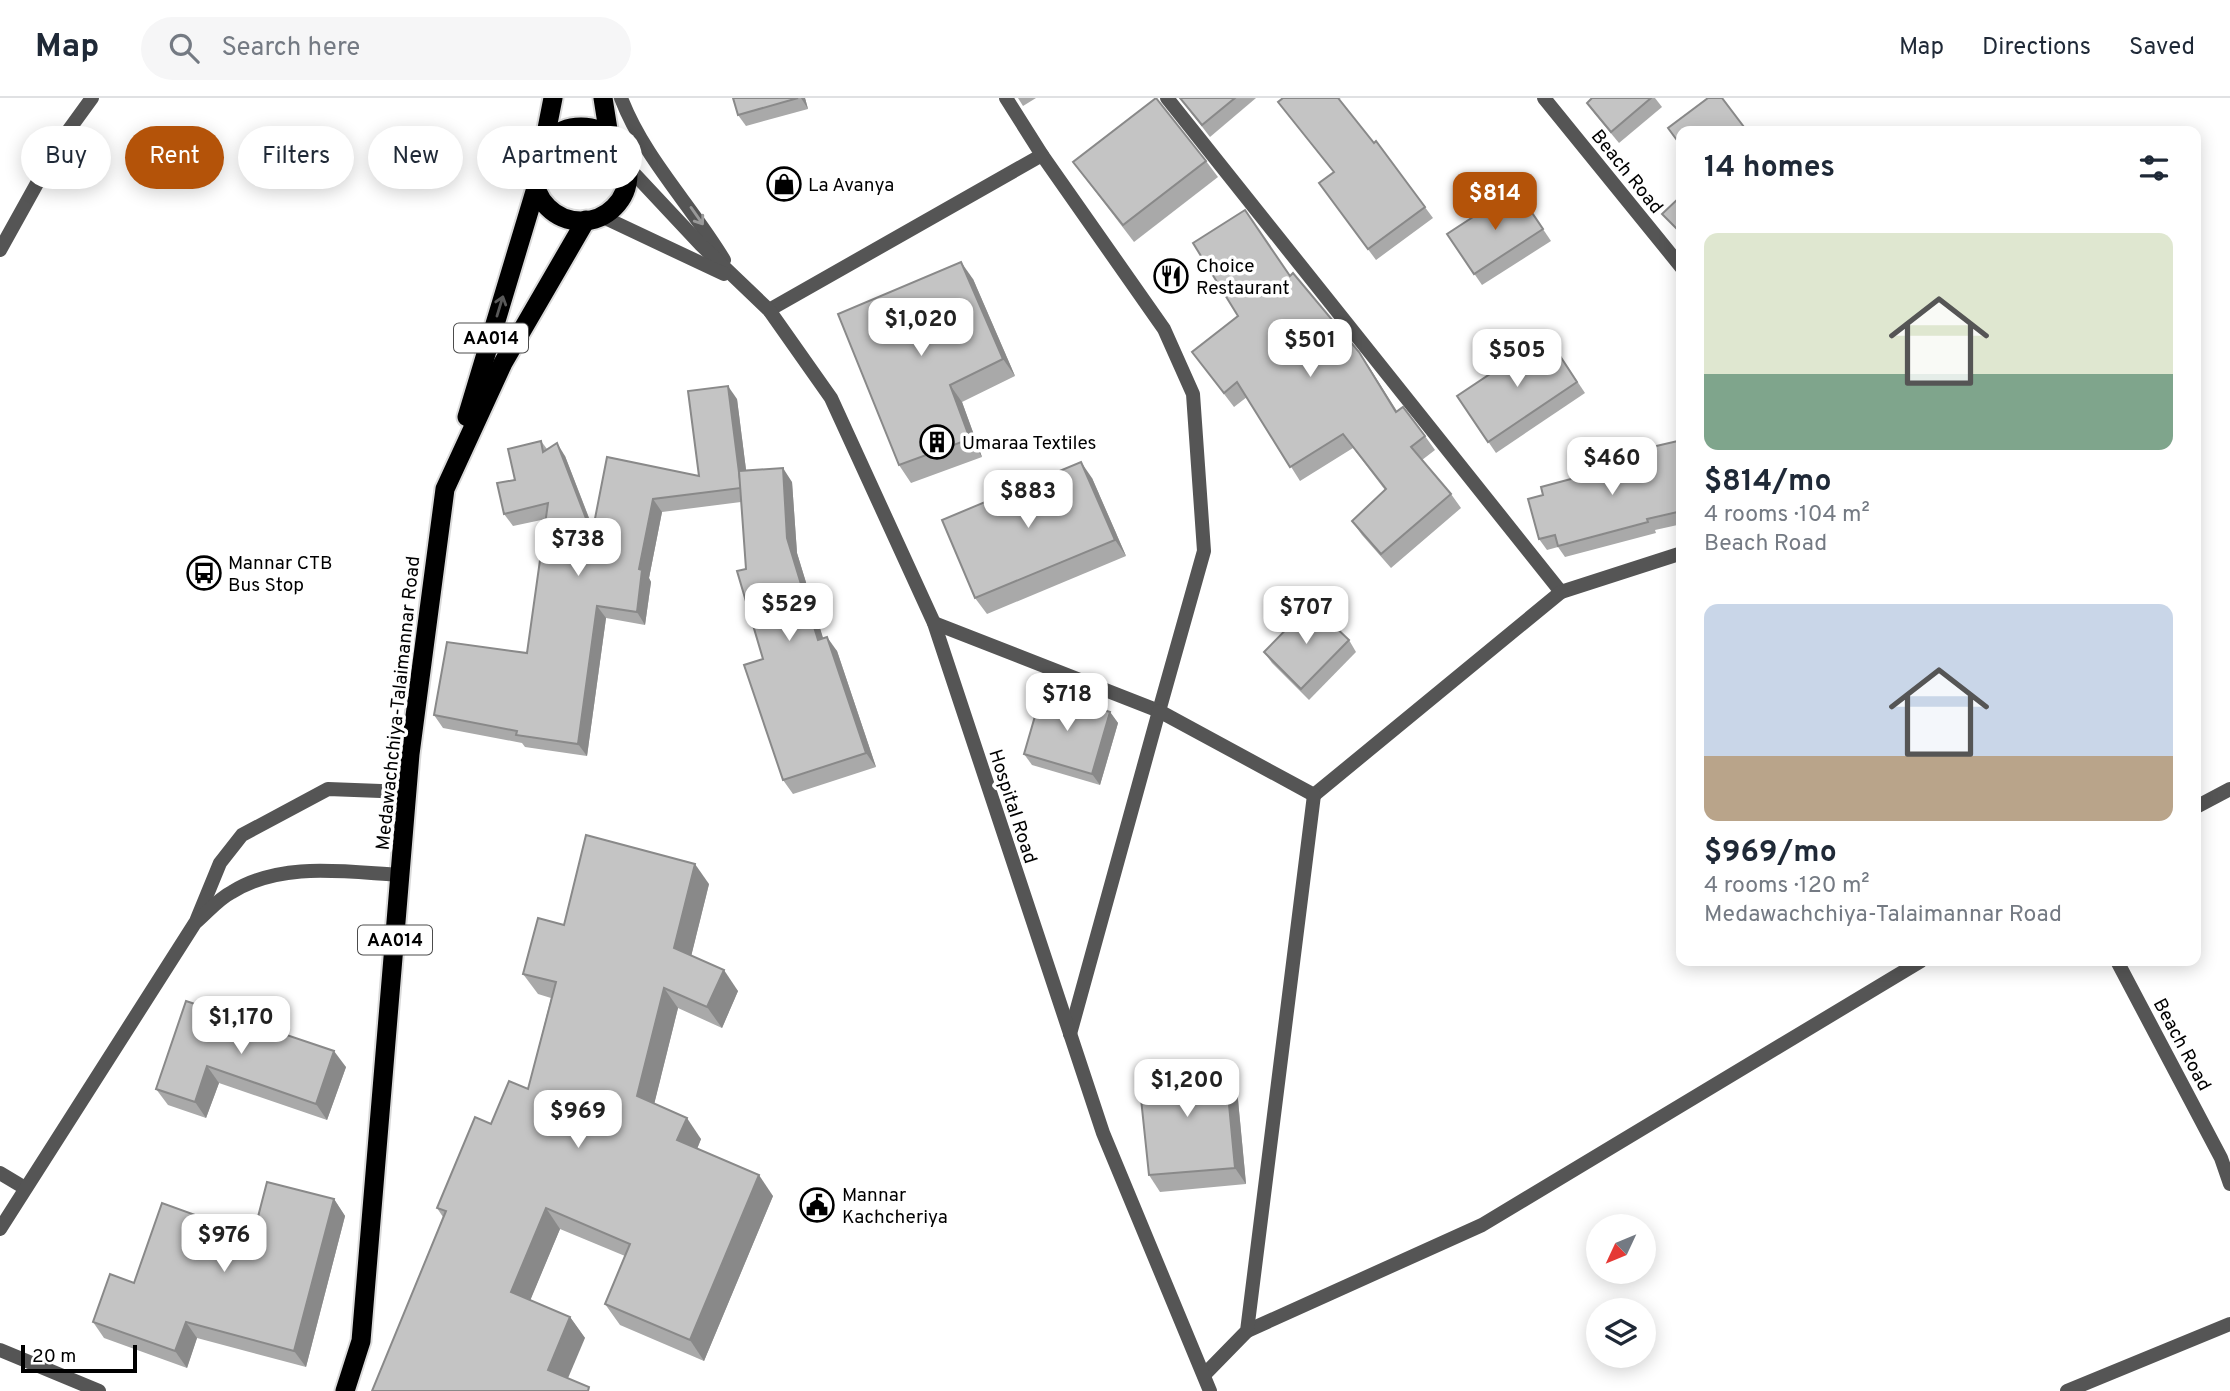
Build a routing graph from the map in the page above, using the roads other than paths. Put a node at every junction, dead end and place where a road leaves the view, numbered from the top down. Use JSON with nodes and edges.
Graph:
{"nodes":[{"id":1,"x":92,"y":98,"type":"edge"},
{"id":2,"x":553,"y":98,"type":"edge"},
{"id":3,"x":603,"y":98,"type":"edge"},
{"id":4,"x":621,"y":98,"type":"edge"},
{"id":5,"x":1006,"y":98,"type":"edge"},
{"id":6,"x":1167,"y":98,"type":"edge"},
{"id":7,"x":1544,"y":98,"type":"edge"},
{"id":8,"x":548,"y":126,"type":"edge"},
{"id":9,"x":607,"y":126,"type":"edge"},
{"id":10,"x":1042,"y":155,"type":"junction"},
{"id":11,"x":642,"y":182,"type":"edge"},
{"id":12,"x":536,"y":189,"type":"edge"},
{"id":13,"x":537,"y":189,"type":"edge"},
{"id":14,"x":624,"y":189,"type":"edge"},
{"id":15,"x":593,"y":218,"type":"junction"},
{"id":16,"x":0,"y":250,"type":"edge"},
{"id":17,"x":1676,"y":261,"type":"edge"},
{"id":18,"x":735,"y":279,"type":"junction"},
{"id":19,"x":769,"y":310,"type":"junction"},
{"id":20,"x":445,"y":489,"type":"junction"},
{"id":21,"x":1676,"y":555,"type":"edge"},
{"id":22,"x":1561,"y":592,"type":"junction"},
{"id":23,"x":934,"y":623,"type":"junction"},
{"id":24,"x":1159,"y":711,"type":"junction"},
{"id":25,"x":2230,"y":789,"type":"edge"},
{"id":26,"x":407,"y":792,"type":"junction"},
{"id":27,"x":1314,"y":795,"type":"junction"},
{"id":28,"x":2201,"y":804,"type":"edge"},
{"id":29,"x":401,"y":875,"type":"junction"},
{"id":30,"x":195,"y":923,"type":"junction"},
{"id":31,"x":1913,"y":966,"type":"edge"},
{"id":32,"x":2120,"y":966,"type":"edge"},
{"id":33,"x":1070,"y":1034,"type":"junction"},
{"id":34,"x":0,"y":1173,"type":"edge"},
{"id":35,"x":2230,"y":1184,"type":"edge"},
{"id":36,"x":25,"y":1188,"type":"junction"},
{"id":37,"x":0,"y":1229,"type":"edge"},
{"id":38,"x":2230,"y":1324,"type":"edge"},
{"id":39,"x":1247,"y":1331,"type":"junction"},
{"id":40,"x":0,"y":1350,"type":"edge"},
{"id":41,"x":1204,"y":1375,"type":"junction"},
{"id":42,"x":99,"y":1391,"type":"edge"},
{"id":43,"x":345,"y":1391,"type":"edge"},
{"id":44,"x":1210,"y":1391,"type":"edge"},
{"id":45,"x":2067,"y":1391,"type":"edge"}],
"edges":[{"from":1,"to":16,"type":"street"},
{"from":2,"to":8,"type":"highway"},
{"from":3,"to":9,"type":"highway"},
{"from":4,"to":18,"type":"street","name":"Hospital Road","one_way":true},
{"from":5,"to":10,"type":"street"},
{"from":6,"to":22,"type":"street"},
{"from":7,"to":17,"type":"street","name":"Beach Road"},
{"from":10,"to":19,"type":"street"},
{"from":10,"to":24,"type":"street"},
{"from":11,"to":18,"type":"street","name":"Hospital Road"},
{"from":20,"to":12,"type":"highway","number":"AA014","one_way":true},
{"from":13,"to":15,"type":"highway"},
{"from":14,"to":15,"type":"highway"},
{"from":15,"to":18,"type":"street"},
{"from":15,"to":20,"type":"highway","name":"Medawachchiya-Talaimannar Road","number":"AA014"},
{"from":18,"to":19,"type":"street","name":"Hospital Road"},
{"from":19,"to":23,"type":"street","name":"Hospital Road"},
{"from":20,"to":26,"type":"highway","name":"Medawachchiya-Talaimannar Road","number":"AA014"},
{"from":21,"to":22,"type":"street"},
{"from":22,"to":27,"type":"street"},
{"from":23,"to":24,"type":"street"},
{"from":23,"to":33,"type":"street","name":"Hospital Road"},
{"from":24,"to":27,"type":"street"},
{"from":24,"to":33,"type":"street"},
{"from":25,"to":28,"type":"street"},
{"from":26,"to":29,"type":"highway","name":"Medawachchiya-Talaimannar Road","number":"AA014"},
{"from":26,"to":30,"type":"street"},
{"from":27,"to":39,"type":"street"},
{"from":29,"to":30,"type":"street"},
{"from":29,"to":43,"type":"highway","name":"Medawachchiya-Talaimannar Road","number":"AA014"},
{"from":30,"to":36,"type":"street"},
{"from":31,"to":39,"type":"street"},
{"from":32,"to":35,"type":"street","name":"Beach Road"},
{"from":33,"to":41,"type":"street","name":"Hospital Road"},
{"from":34,"to":36,"type":"street"},
{"from":36,"to":37,"type":"street"},
{"from":38,"to":45,"type":"street"},
{"from":39,"to":41,"type":"street"},
{"from":40,"to":42,"type":"street"},
{"from":41,"to":44,"type":"street","name":"Hospital Road"}]}
